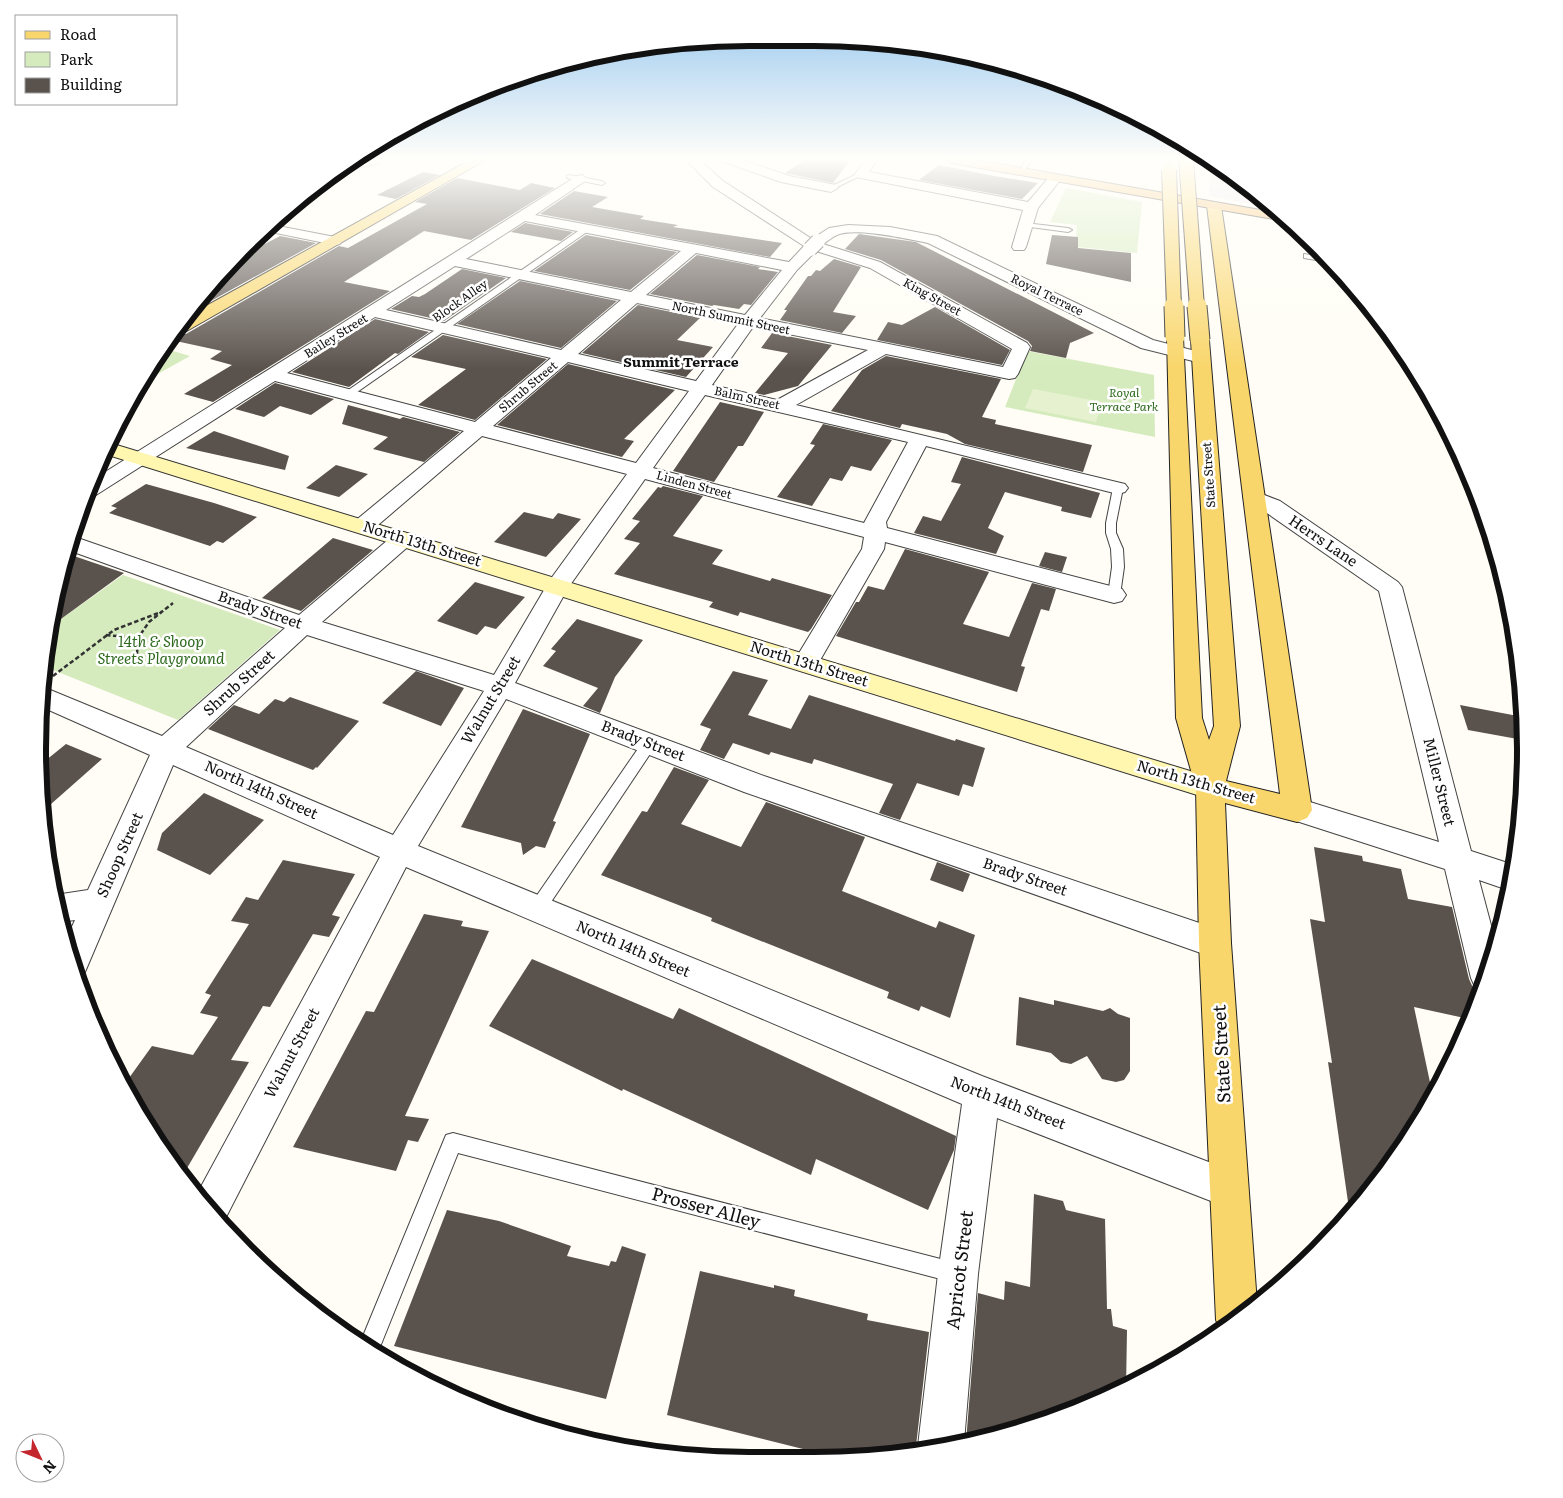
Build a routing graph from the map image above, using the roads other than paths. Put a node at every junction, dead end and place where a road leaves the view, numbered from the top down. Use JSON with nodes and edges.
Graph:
{"nodes":[{"id":1,"x":357,"y":229,"type":"edge"},
{"id":2,"x":505,"y":229,"type":"edge"},
{"id":3,"x":587,"y":229,"type":"joint"},
{"id":4,"x":788,"y":229,"type":"edge"},
{"id":5,"x":1024,"y":229,"type":"edge"},
{"id":6,"x":1059,"y":229,"type":"edge"},
{"id":7,"x":1171,"y":229,"type":"edge"},
{"id":8,"x":1191,"y":229,"type":"edge"},
{"id":9,"x":1217,"y":229,"type":"edge"},
{"id":10,"x":277,"y":230,"type":"edge"},
{"id":11,"x":1068,"y":230,"type":"dead end"},
{"id":12,"x":834,"y":231,"type":"joint"},
{"id":13,"x":335,"y":241,"type":"junction"},
{"id":14,"x":813,"y":245,"type":"junction"},
{"id":15,"x":1019,"y":247,"type":"dead end"},
{"id":16,"x":693,"y":248,"type":"junction"},
{"id":17,"x":1307,"y":256,"type":"dead end"},
{"id":18,"x":1316,"y":258,"type":"edge"},
{"id":19,"x":453,"y":261,"type":"junction"},
{"id":20,"x":792,"y":266,"type":"junction"},
{"id":21,"x":521,"y":275,"type":"junction"},
{"id":22,"x":634,"y":298,"type":"junction"},
{"id":23,"x":374,"y":312,"type":"junction"},
{"id":24,"x":196,"y":315,"type":"edge"},
{"id":25,"x":749,"y":321,"type":"junction"},
{"id":26,"x":444,"y":328,"type":"junction"},
{"id":27,"x":1175,"y":345,"type":"junction"},
{"id":28,"x":883,"y":348,"type":"junction"},
{"id":29,"x":1200,"y":349,"type":"junction"},
{"id":30,"x":565,"y":356,"type":"junction"},
{"id":31,"x":1009,"y":374,"type":"joint"},
{"id":32,"x":273,"y":375,"type":"junction"},
{"id":33,"x":700,"y":388,"type":"junction"},
{"id":34,"x":347,"y":395,"type":"junction"},
{"id":35,"x":780,"y":406,"type":"junction"},
{"id":36,"x":479,"y":429,"type":"junction"},
{"id":37,"x":920,"y":438,"type":"junction"},
{"id":38,"x":114,"y":450,"type":"edge"},
{"id":39,"x":141,"y":459,"type":"junction"},
{"id":40,"x":640,"y":470,"type":"junction"},
{"id":41,"x":98,"y":485,"type":"edge"},
{"id":42,"x":1118,"y":488,"type":"joint"},
{"id":43,"x":1254,"y":497,"type":"junction"},
{"id":44,"x":363,"y":526,"type":"junction"},
{"id":45,"x":876,"y":532,"type":"junction"},
{"id":46,"x":403,"y":539,"type":"junction"},
{"id":47,"x":77,"y":545,"type":"edge"},
{"id":48,"x":558,"y":586,"type":"junction"},
{"id":49,"x":1390,"y":587,"type":"joint"},
{"id":50,"x":1114,"y":595,"type":"joint"},
{"id":51,"x":303,"y":625,"type":"junction"},
{"id":52,"x":806,"y":663,"type":"junction"},
{"id":53,"x":500,"y":687,"type":"junction"},
{"id":54,"x":49,"y":689,"type":"edge"},
{"id":55,"x":649,"y":744,"type":"junction"},
{"id":56,"x":166,"y":749,"type":"junction"},
{"id":57,"x":1210,"y":788,"type":"junction"},
{"id":58,"x":1297,"y":810,"type":"junction"},
{"id":59,"x":399,"y":851,"type":"junction"},
{"id":60,"x":1458,"y":859,"type":"junction"},
{"id":61,"x":1505,"y":875,"type":"edge"},
{"id":62,"x":98,"y":903,"type":"junction"},
{"id":63,"x":65,"y":907,"type":"edge"},
{"id":64,"x":537,"y":909,"type":"junction"},
{"id":65,"x":1215,"y":943,"type":"junction"},
{"id":66,"x":77,"y":952,"type":"edge"},
{"id":67,"x":1484,"y":961,"type":"edge"},
{"id":68,"x":982,"y":1094,"type":"junction"},
{"id":69,"x":1229,"y":1189,"type":"junction"},
{"id":70,"x":213,"y":1203,"type":"edge"},
{"id":71,"x":958,"y":1274,"type":"junction"},
{"id":72,"x":1236,"y":1311,"type":"edge"},
{"id":73,"x":371,"y":1341,"type":"edge"},
{"id":74,"x":941,"y":1440,"type":"edge"}],
"edges":[{"from":1,"to":13,"type":"main road"},
{"from":2,"to":19,"type":"street","name":"Bailey Street"},
{"from":3,"to":16,"type":"street"},
{"from":3,"to":21,"type":"lane","name":"Block Alley"},
{"from":4,"to":14,"type":"street"},
{"from":5,"to":15,"type":"street"},
{"from":6,"to":11,"type":"lane"},
{"from":7,"to":27,"type":"main road","name":"State Street","bridge":true},
{"from":8,"to":29,"type":"main road","name":"State Street","bridge":true},
{"from":9,"to":43,"type":"main road"},
{"from":10,"to":13,"type":"street"},
{"from":12,"to":14,"type":"street","name":"Walnut Street"},
{"from":12,"to":27,"type":"street","name":"Royal Terrace"},
{"from":13,"to":24,"type":"main road"},
{"from":14,"to":20,"type":"street","name":"Walnut Street"},
{"from":14,"to":31,"type":"street","name":"King Street"},
{"from":16,"to":20,"type":"street"},
{"from":16,"to":22,"type":"street","name":"Shrub Street"},
{"from":17,"to":18,"type":"lane"},
{"from":19,"to":21,"type":"street","name":"North Summit Street"},
{"from":19,"to":23,"type":"street","name":"Bailey Street"},
{"from":20,"to":25,"type":"street","name":"Walnut Street"},
{"from":21,"to":22,"type":"street","name":"North Summit Street"},
{"from":21,"to":26,"type":"lane","name":"Block Alley"},
{"from":22,"to":25,"type":"street","name":"North Summit Street"},
{"from":22,"to":30,"type":"street","name":"Shrub Street"},
{"from":23,"to":26,"type":"street","name":"Balm Street"},
{"from":23,"to":32,"type":"street","name":"Bailey Street"},
{"from":25,"to":28,"type":"street","name":"North Summit Street"},
{"from":25,"to":33,"type":"street","name":"Walnut Street"},
{"from":26,"to":30,"type":"street","name":"Balm Street"},
{"from":26,"to":34,"type":"lane","name":"Block Alley"},
{"from":27,"to":29,"type":"street","name":"Royal Terrace"},
{"from":27,"to":57,"type":"main road","name":"State Street"},
{"from":28,"to":31,"type":"street","name":"North Summit Street"},
{"from":28,"to":35,"type":"street"},
{"from":29,"to":57,"type":"main road","name":"State Street"},
{"from":30,"to":33,"type":"street","name":"Balm Street"},
{"from":30,"to":36,"type":"street","name":"Shrub Street"},
{"from":32,"to":34,"type":"street","name":"Linden Street"},
{"from":32,"to":39,"type":"street","name":"Bailey Street"},
{"from":33,"to":35,"type":"street","name":"Balm Street"},
{"from":33,"to":40,"type":"street","name":"Walnut Street"},
{"from":34,"to":36,"type":"street","name":"Linden Street"},
{"from":35,"to":37,"type":"street","name":"Balm Street"},
{"from":36,"to":40,"type":"street","name":"Linden Street"},
{"from":36,"to":44,"type":"street","name":"Shrub Street"},
{"from":37,"to":42,"type":"street","name":"Balm Street"},
{"from":37,"to":45,"type":"street"},
{"from":38,"to":39,"type":"main road","name":"North 13th Street"},
{"from":39,"to":41,"type":"street","name":"Bailey Street"},
{"from":39,"to":44,"type":"main road","name":"North 13th Street"},
{"from":40,"to":45,"type":"street","name":"Linden Street"},
{"from":40,"to":48,"type":"street","name":"Walnut Street"},
{"from":42,"to":50,"type":"lane"},
{"from":43,"to":49,"type":"street","name":"Herrs Lane"},
{"from":43,"to":58,"type":"main road"},
{"from":44,"to":46,"type":"main road","name":"North 13th Street"},
{"from":45,"to":50,"type":"street","name":"Linden Street"},
{"from":45,"to":52,"type":"street"},
{"from":46,"to":48,"type":"main road","name":"North 13th Street"},
{"from":46,"to":51,"type":"street","name":"Shrub Street"},
{"from":47,"to":51,"type":"street","name":"Brady Street"},
{"from":48,"to":52,"type":"main road","name":"North 13th Street"},
{"from":48,"to":53,"type":"street","name":"Walnut Street"},
{"from":49,"to":60,"type":"street","name":"Miller Street"},
{"from":51,"to":53,"type":"street","name":"Brady Street"},
{"from":51,"to":56,"type":"street","name":"Shrub Street"},
{"from":52,"to":57,"type":"main road","name":"North 13th Street"},
{"from":53,"to":55,"type":"street","name":"Brady Street"},
{"from":53,"to":59,"type":"street","name":"Walnut Street"},
{"from":54,"to":56,"type":"street","name":"North 14th Street"},
{"from":55,"to":64,"type":"lane"},
{"from":55,"to":65,"type":"street","name":"Brady Street"},
{"from":56,"to":59,"type":"street","name":"North 14th Street"},
{"from":56,"to":62,"type":"street","name":"Shoop Street"},
{"from":57,"to":58,"type":"main road","name":"North 13th Street"},
{"from":57,"to":65,"type":"main road","name":"State Street"},
{"from":58,"to":60,"type":"street","name":"North 13th Street"},
{"from":59,"to":64,"type":"street","name":"North 14th Street"},
{"from":59,"to":70,"type":"street","name":"Walnut Street"},
{"from":60,"to":61,"type":"street","name":"North 13th Street"},
{"from":60,"to":67,"type":"street","name":"Miller Street"},
{"from":62,"to":63,"type":"street"},
{"from":62,"to":66,"type":"street","name":"Shoop Street"},
{"from":64,"to":68,"type":"street","name":"North 14th Street"},
{"from":65,"to":69,"type":"main road","name":"State Street"},
{"from":68,"to":69,"type":"street","name":"North 14th Street"},
{"from":68,"to":71,"type":"street","name":"Apricot Street"},
{"from":69,"to":72,"type":"main road","name":"State Street"},
{"from":71,"to":73,"type":"lane","name":"Prosser Alley"},
{"from":71,"to":74,"type":"street","name":"Apricot Street"}]}
